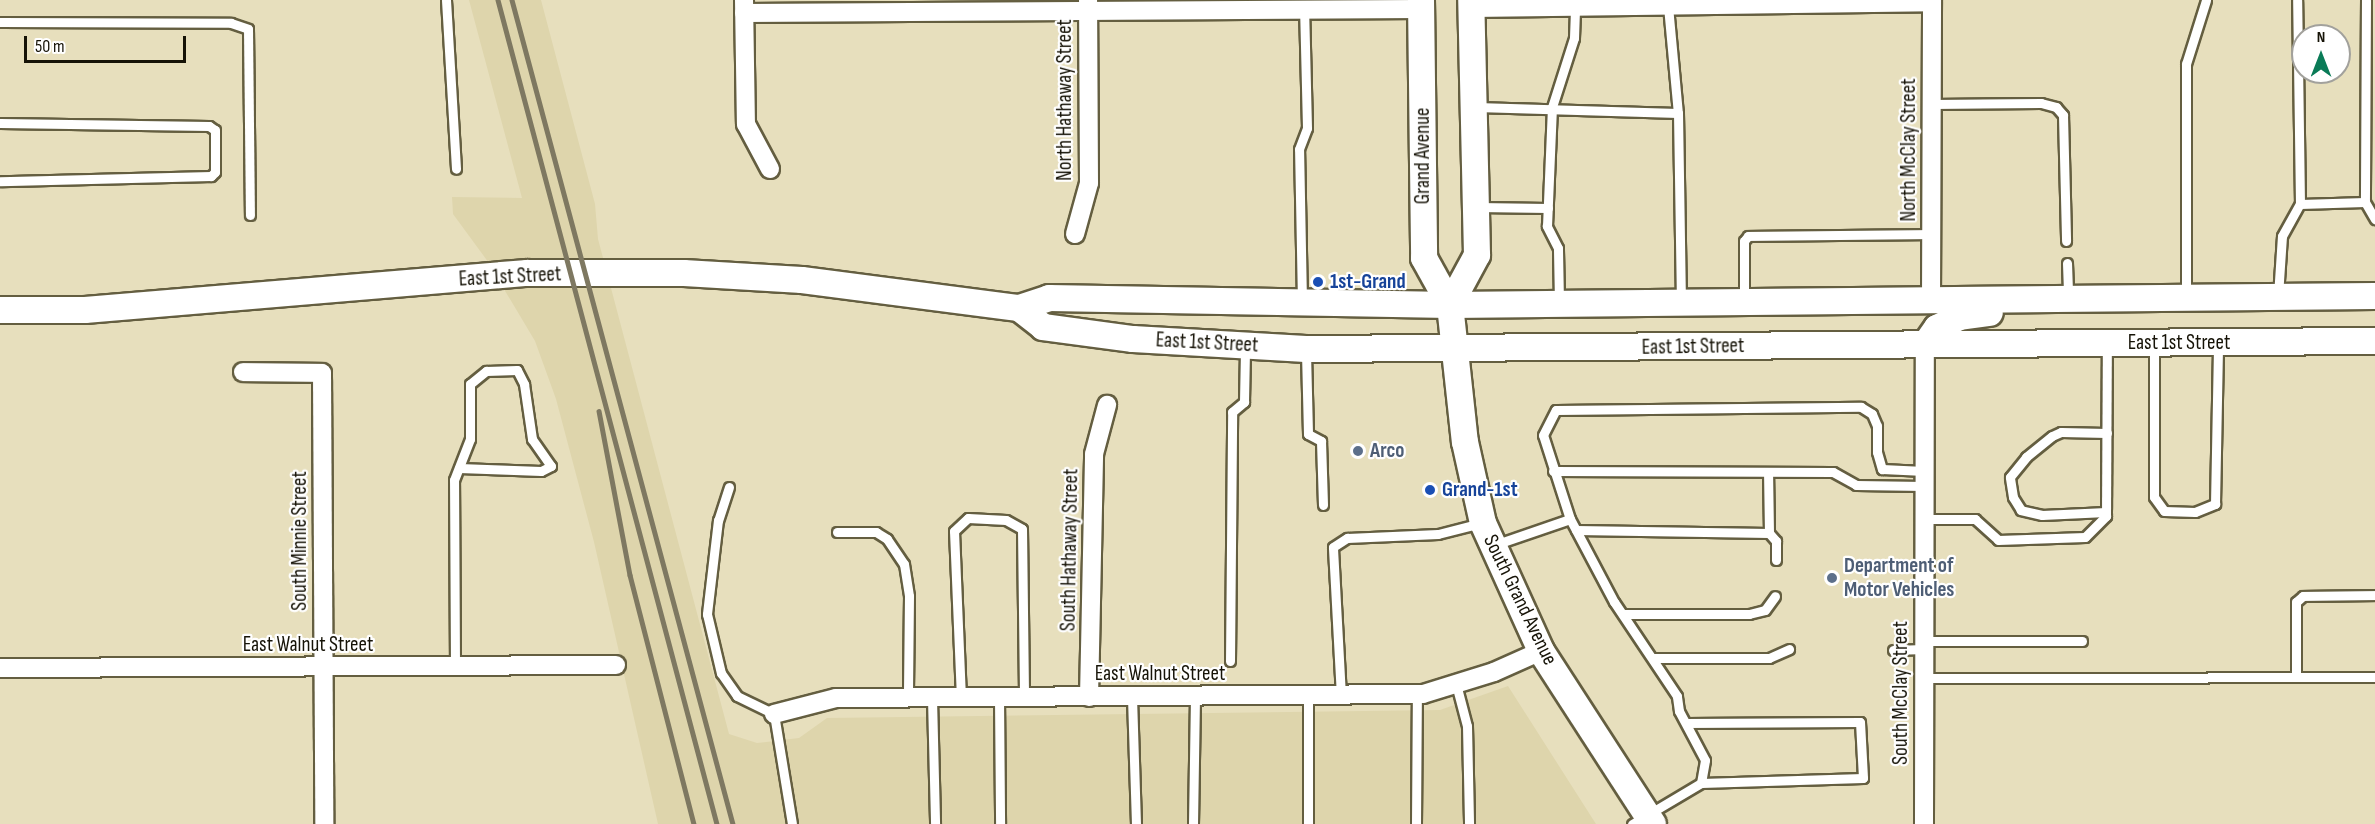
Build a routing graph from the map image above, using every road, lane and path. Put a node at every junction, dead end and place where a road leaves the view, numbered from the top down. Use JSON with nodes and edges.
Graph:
{"nodes":[{"id":1,"x":446,"y":0,"type":"edge"},
{"id":2,"x":2206,"y":0,"type":"edge"},
{"id":3,"x":2297,"y":0,"type":"edge"},
{"id":4,"x":2366,"y":0,"type":"edge"},
{"id":5,"x":1932,"y":1,"type":"edge"},
{"id":6,"x":1738,"y":2,"type":"edge"},
{"id":7,"x":1421,"y":4,"type":"edge"},
{"id":8,"x":1471,"y":4,"type":"edge"},
{"id":9,"x":1088,"y":5,"type":"edge"},
{"id":10,"x":1668,"y":6,"type":"junction"},
{"id":11,"x":744,"y":7,"type":"edge"},
{"id":12,"x":1575,"y":7,"type":"junction"},
{"id":13,"x":1304,"y":9,"type":"junction"},
{"id":14,"x":0,"y":22,"type":"edge"},
{"id":15,"x":1932,"y":104,"type":"junction"},
{"id":16,"x":1474,"y":107,"type":"junction"},
{"id":17,"x":1552,"y":107,"type":"junction"},
{"id":18,"x":1678,"y":113,"type":"junction"},
{"id":19,"x":0,"y":123,"type":"edge"},
{"id":20,"x":770,"y":169,"type":"dead end"},
{"id":21,"x":456,"y":170,"type":"dead end"},
{"id":22,"x":0,"y":181,"type":"edge"},
{"id":23,"x":2365,"y":202,"type":"junction"},
{"id":24,"x":2300,"y":204,"type":"junction"},
{"id":25,"x":1477,"y":207,"type":"junction"},
{"id":26,"x":1548,"y":208,"type":"junction"},
{"id":27,"x":250,"y":215,"type":"dead end"},
{"id":28,"x":2375,"y":219,"type":"edge"},
{"id":29,"x":1076,"y":234,"type":"dead end"},
{"id":30,"x":1931,"y":234,"type":"junction"},
{"id":31,"x":2066,"y":241,"type":"dead end"},
{"id":32,"x":2067,"y":263,"type":"dead end"},
{"id":33,"x":2375,"y":296,"type":"edge"},
{"id":34,"x":2278,"y":297,"type":"junction"},
{"id":35,"x":2186,"y":298,"type":"junction"},
{"id":36,"x":2068,"y":299,"type":"junction"},
{"id":37,"x":2122,"y":299,"type":"junction"},
{"id":38,"x":1931,"y":301,"type":"junction"},
{"id":39,"x":1744,"y":302,"type":"junction"},
{"id":40,"x":1682,"y":303,"type":"junction"},
{"id":41,"x":1558,"y":304,"type":"junction"},
{"id":42,"x":1302,"y":305,"type":"junction"},
{"id":43,"x":1450,"y":305,"type":"junction"},
{"id":44,"x":1018,"y":308,"type":"junction"},
{"id":45,"x":0,"y":310,"type":"edge"},
{"id":46,"x":2375,"y":341,"type":"edge"},
{"id":47,"x":2154,"y":343,"type":"junction"},
{"id":48,"x":2218,"y":343,"type":"junction"},
{"id":49,"x":2107,"y":344,"type":"junction"},
{"id":50,"x":1925,"y":345,"type":"junction"},
{"id":51,"x":1245,"y":346,"type":"junction"},
{"id":52,"x":1306,"y":349,"type":"junction"},
{"id":53,"x":1453,"y":349,"type":"junction"},
{"id":54,"x":243,"y":372,"type":"dead end"},
{"id":55,"x":1107,"y":405,"type":"dead end"},
{"id":56,"x":2107,"y":433,"type":"junction"},
{"id":57,"x":459,"y":468,"type":"junction"},
{"id":58,"x":1553,"y":471,"type":"junction"},
{"id":59,"x":1768,"y":472,"type":"junction"},
{"id":60,"x":1924,"y":479,"type":"junction"},
{"id":61,"x":729,"y":487,"type":"dead end"},
{"id":62,"x":1323,"y":505,"type":"dead end"},
{"id":63,"x":2106,"y":512,"type":"junction"},
{"id":64,"x":1570,"y":519,"type":"junction"},
{"id":65,"x":1924,"y":519,"type":"junction"},
{"id":66,"x":1576,"y":530,"type":"junction"},
{"id":67,"x":837,"y":532,"type":"dead end"},
{"id":68,"x":1769,"y":533,"type":"junction"},
{"id":69,"x":1488,"y":534,"type":"junction"},
{"id":70,"x":1776,"y":560,"type":"dead end"},
{"id":71,"x":2375,"y":595,"type":"edge"},
{"id":72,"x":1775,"y":596,"type":"dead end"},
{"id":73,"x":1623,"y":614,"type":"junction"},
{"id":74,"x":2082,"y":641,"type":"dead end"},
{"id":75,"x":1924,"y":645,"type":"junction"},
{"id":76,"x":1789,"y":649,"type":"dead end"},
{"id":77,"x":1893,"y":650,"type":"dead end"},
{"id":78,"x":1540,"y":651,"type":"junction"},
{"id":79,"x":1654,"y":658,"type":"junction"},
{"id":80,"x":1230,"y":661,"type":"dead end"},
{"id":81,"x":616,"y":665,"type":"dead end"},
{"id":82,"x":455,"y":666,"type":"junction"},
{"id":83,"x":324,"y":667,"type":"junction"},
{"id":84,"x":0,"y":668,"type":"edge"},
{"id":85,"x":2375,"y":676,"type":"edge"},
{"id":86,"x":2296,"y":677,"type":"junction"},
{"id":87,"x":1924,"y":678,"type":"junction"},
{"id":88,"x":1456,"y":684,"type":"junction"},
{"id":89,"x":1417,"y":695,"type":"junction"},
{"id":90,"x":1308,"y":696,"type":"junction"},
{"id":91,"x":1341,"y":696,"type":"junction"},
{"id":92,"x":1024,"y":697,"type":"junction"},
{"id":93,"x":1089,"y":697,"type":"junction"},
{"id":94,"x":1132,"y":697,"type":"junction"},
{"id":95,"x":1195,"y":697,"type":"junction"},
{"id":96,"x":908,"y":698,"type":"junction"},
{"id":97,"x":932,"y":698,"type":"junction"},
{"id":98,"x":960,"y":698,"type":"junction"},
{"id":99,"x":999,"y":698,"type":"junction"},
{"id":100,"x":774,"y":714,"type":"junction"},
{"id":101,"x":1686,"y":723,"type":"junction"},
{"id":102,"x":1701,"y":783,"type":"junction"},
{"id":103,"x":1644,"y":821,"type":"edge"},
{"id":104,"x":324,"y":824,"type":"edge"},
{"id":105,"x":792,"y":824,"type":"edge"},
{"id":106,"x":935,"y":824,"type":"edge"},
{"id":107,"x":1000,"y":824,"type":"edge"},
{"id":108,"x":1136,"y":824,"type":"edge"},
{"id":109,"x":1193,"y":824,"type":"edge"},
{"id":110,"x":1308,"y":824,"type":"edge"},
{"id":111,"x":1416,"y":824,"type":"edge"},
{"id":112,"x":1469,"y":824,"type":"edge"},
{"id":113,"x":1924,"y":824,"type":"edge"}],
"edges":[{"from":1,"to":21,"type":"lane"},
{"from":2,"to":35,"type":"lane"},
{"from":3,"to":24,"type":"lane"},
{"from":4,"to":23,"type":"lane"},
{"from":5,"to":6,"type":"street"},
{"from":5,"to":15,"type":"street","name":"North McClay Street"},
{"from":6,"to":10,"type":"street"},
{"from":7,"to":13,"type":"street"},
{"from":7,"to":43,"type":"main road","name":"Grand Avenue"},
{"from":8,"to":12,"type":"street"},
{"from":8,"to":16,"type":"main road"},
{"from":9,"to":11,"type":"street"},
{"from":9,"to":13,"type":"street"},
{"from":9,"to":29,"type":"street","name":"North Hathaway Street"},
{"from":10,"to":12,"type":"street"},
{"from":10,"to":18,"type":"lane"},
{"from":11,"to":20,"type":"street"},
{"from":12,"to":17,"type":"lane"},
{"from":13,"to":42,"type":"lane"},
{"from":14,"to":27,"type":"lane"},
{"from":15,"to":30,"type":"street","name":"North McClay Street"},
{"from":15,"to":31,"type":"lane"},
{"from":16,"to":17,"type":"lane"},
{"from":16,"to":25,"type":"main road"},
{"from":17,"to":18,"type":"lane"},
{"from":17,"to":26,"type":"lane"},
{"from":18,"to":40,"type":"lane"},
{"from":19,"to":22,"type":"lane"},
{"from":23,"to":24,"type":"lane"},
{"from":23,"to":28,"type":"lane"},
{"from":24,"to":34,"type":"lane"},
{"from":25,"to":26,"type":"lane"},
{"from":25,"to":43,"type":"main road"},
{"from":26,"to":41,"type":"lane"},
{"from":30,"to":38,"type":"street","name":"North McClay Street"},
{"from":30,"to":39,"type":"lane"},
{"from":32,"to":36,"type":"lane"},
{"from":33,"to":34,"type":"main road","name":"East 1st Street"},
{"from":34,"to":35,"type":"main road","name":"East 1st Street"},
{"from":35,"to":37,"type":"main road","name":"East 1st Street"},
{"from":36,"to":37,"type":"main road","name":"East 1st Street"},
{"from":36,"to":38,"type":"main road","name":"East 1st Street"},
{"from":37,"to":50,"type":"main road"},
{"from":38,"to":39,"type":"main road","name":"East 1st Street"},
{"from":39,"to":40,"type":"main road","name":"East 1st Street"},
{"from":40,"to":41,"type":"main road","name":"East 1st Street"},
{"from":41,"to":43,"type":"main road","name":"East 1st Street"},
{"from":42,"to":43,"type":"main road","name":"East 1st Street"},
{"from":42,"to":44,"type":"main road","name":"East 1st Street"},
{"from":43,"to":53,"type":"main road","name":"Grand Avenue"},
{"from":44,"to":45,"type":"main road","name":"East 1st Street"},
{"from":44,"to":51,"type":"main road","name":"East 1st Street"},
{"from":46,"to":48,"type":"main road","name":"East 1st Street"},
{"from":47,"to":48,"type":"main road","name":"East 1st Street"},
{"from":47,"to":48,"type":"lane"},
{"from":47,"to":49,"type":"main road","name":"East 1st Street"},
{"from":49,"to":50,"type":"main road","name":"East 1st Street"},
{"from":49,"to":56,"type":"lane"},
{"from":50,"to":53,"type":"main road","name":"East 1st Street"},
{"from":50,"to":60,"type":"street","name":"South McClay Street"},
{"from":51,"to":52,"type":"main road","name":"East 1st Street"},
{"from":51,"to":80,"type":"lane"},
{"from":52,"to":53,"type":"main road","name":"East 1st Street"},
{"from":52,"to":62,"type":"lane"},
{"from":53,"to":69,"type":"main road","name":"South Grand Avenue"},
{"from":54,"to":83,"type":"street","name":"South Minnie Street"},
{"from":55,"to":93,"type":"street","name":"South Hathaway Street"},
{"from":56,"to":63,"type":"lane"},
{"from":56,"to":63,"type":"lane"},
{"from":57,"to":57,"type":"lane"},
{"from":57,"to":82,"type":"lane"},
{"from":58,"to":59,"type":"lane"},
{"from":58,"to":60,"type":"lane"},
{"from":58,"to":64,"type":"lane"},
{"from":59,"to":60,"type":"lane"},
{"from":59,"to":68,"type":"lane"},
{"from":60,"to":65,"type":"street","name":"South McClay Street"},
{"from":61,"to":100,"type":"lane"},
{"from":63,"to":65,"type":"lane"},
{"from":64,"to":66,"type":"lane"},
{"from":64,"to":69,"type":"lane"},
{"from":65,"to":75,"type":"street","name":"South McClay Street"},
{"from":66,"to":68,"type":"lane"},
{"from":66,"to":73,"type":"lane"},
{"from":67,"to":96,"type":"lane"},
{"from":68,"to":70,"type":"lane"},
{"from":69,"to":78,"type":"main road","name":"South Grand Avenue"},
{"from":69,"to":91,"type":"lane"},
{"from":71,"to":86,"type":"lane"},
{"from":72,"to":73,"type":"lane"},
{"from":73,"to":79,"type":"lane"},
{"from":74,"to":75,"type":"lane"},
{"from":75,"to":77,"type":"lane"},
{"from":75,"to":87,"type":"street","name":"South McClay Street"},
{"from":76,"to":79,"type":"lane"},
{"from":78,"to":88,"type":"street","name":"East Walnut Street"},
{"from":78,"to":103,"type":"main road","name":"South Grand Avenue"},
{"from":79,"to":101,"type":"lane"},
{"from":81,"to":82,"type":"street","name":"East Walnut Street"},
{"from":82,"to":83,"type":"street","name":"East Walnut Street"},
{"from":83,"to":84,"type":"street","name":"East Walnut Street"},
{"from":83,"to":104,"type":"street","name":"South Minnie Street"},
{"from":85,"to":86,"type":"lane"},
{"from":86,"to":87,"type":"lane"},
{"from":87,"to":113,"type":"street","name":"South McClay Street"},
{"from":88,"to":89,"type":"street","name":"East Walnut Street"},
{"from":88,"to":112,"type":"lane"},
{"from":89,"to":91,"type":"street","name":"East Walnut Street"},
{"from":89,"to":111,"type":"lane"},
{"from":90,"to":91,"type":"street","name":"East Walnut Street"},
{"from":90,"to":95,"type":"street","name":"East Walnut Street"},
{"from":90,"to":110,"type":"lane"},
{"from":92,"to":93,"type":"street","name":"East Walnut Street"},
{"from":92,"to":98,"type":"lane"},
{"from":92,"to":99,"type":"street","name":"East Walnut Street"},
{"from":93,"to":94,"type":"street","name":"East Walnut Street"},
{"from":94,"to":95,"type":"street","name":"East Walnut Street"},
{"from":94,"to":108,"type":"lane"},
{"from":95,"to":109,"type":"lane"},
{"from":96,"to":97,"type":"street","name":"East Walnut Street"},
{"from":96,"to":100,"type":"street","name":"East Walnut Street"},
{"from":97,"to":98,"type":"street","name":"East Walnut Street"},
{"from":97,"to":106,"type":"lane"},
{"from":98,"to":99,"type":"street","name":"East Walnut Street"},
{"from":99,"to":107,"type":"lane"},
{"from":100,"to":105,"type":"lane"},
{"from":101,"to":102,"type":"lane"},
{"from":101,"to":102,"type":"lane"},
{"from":102,"to":103,"type":"lane"}]}
